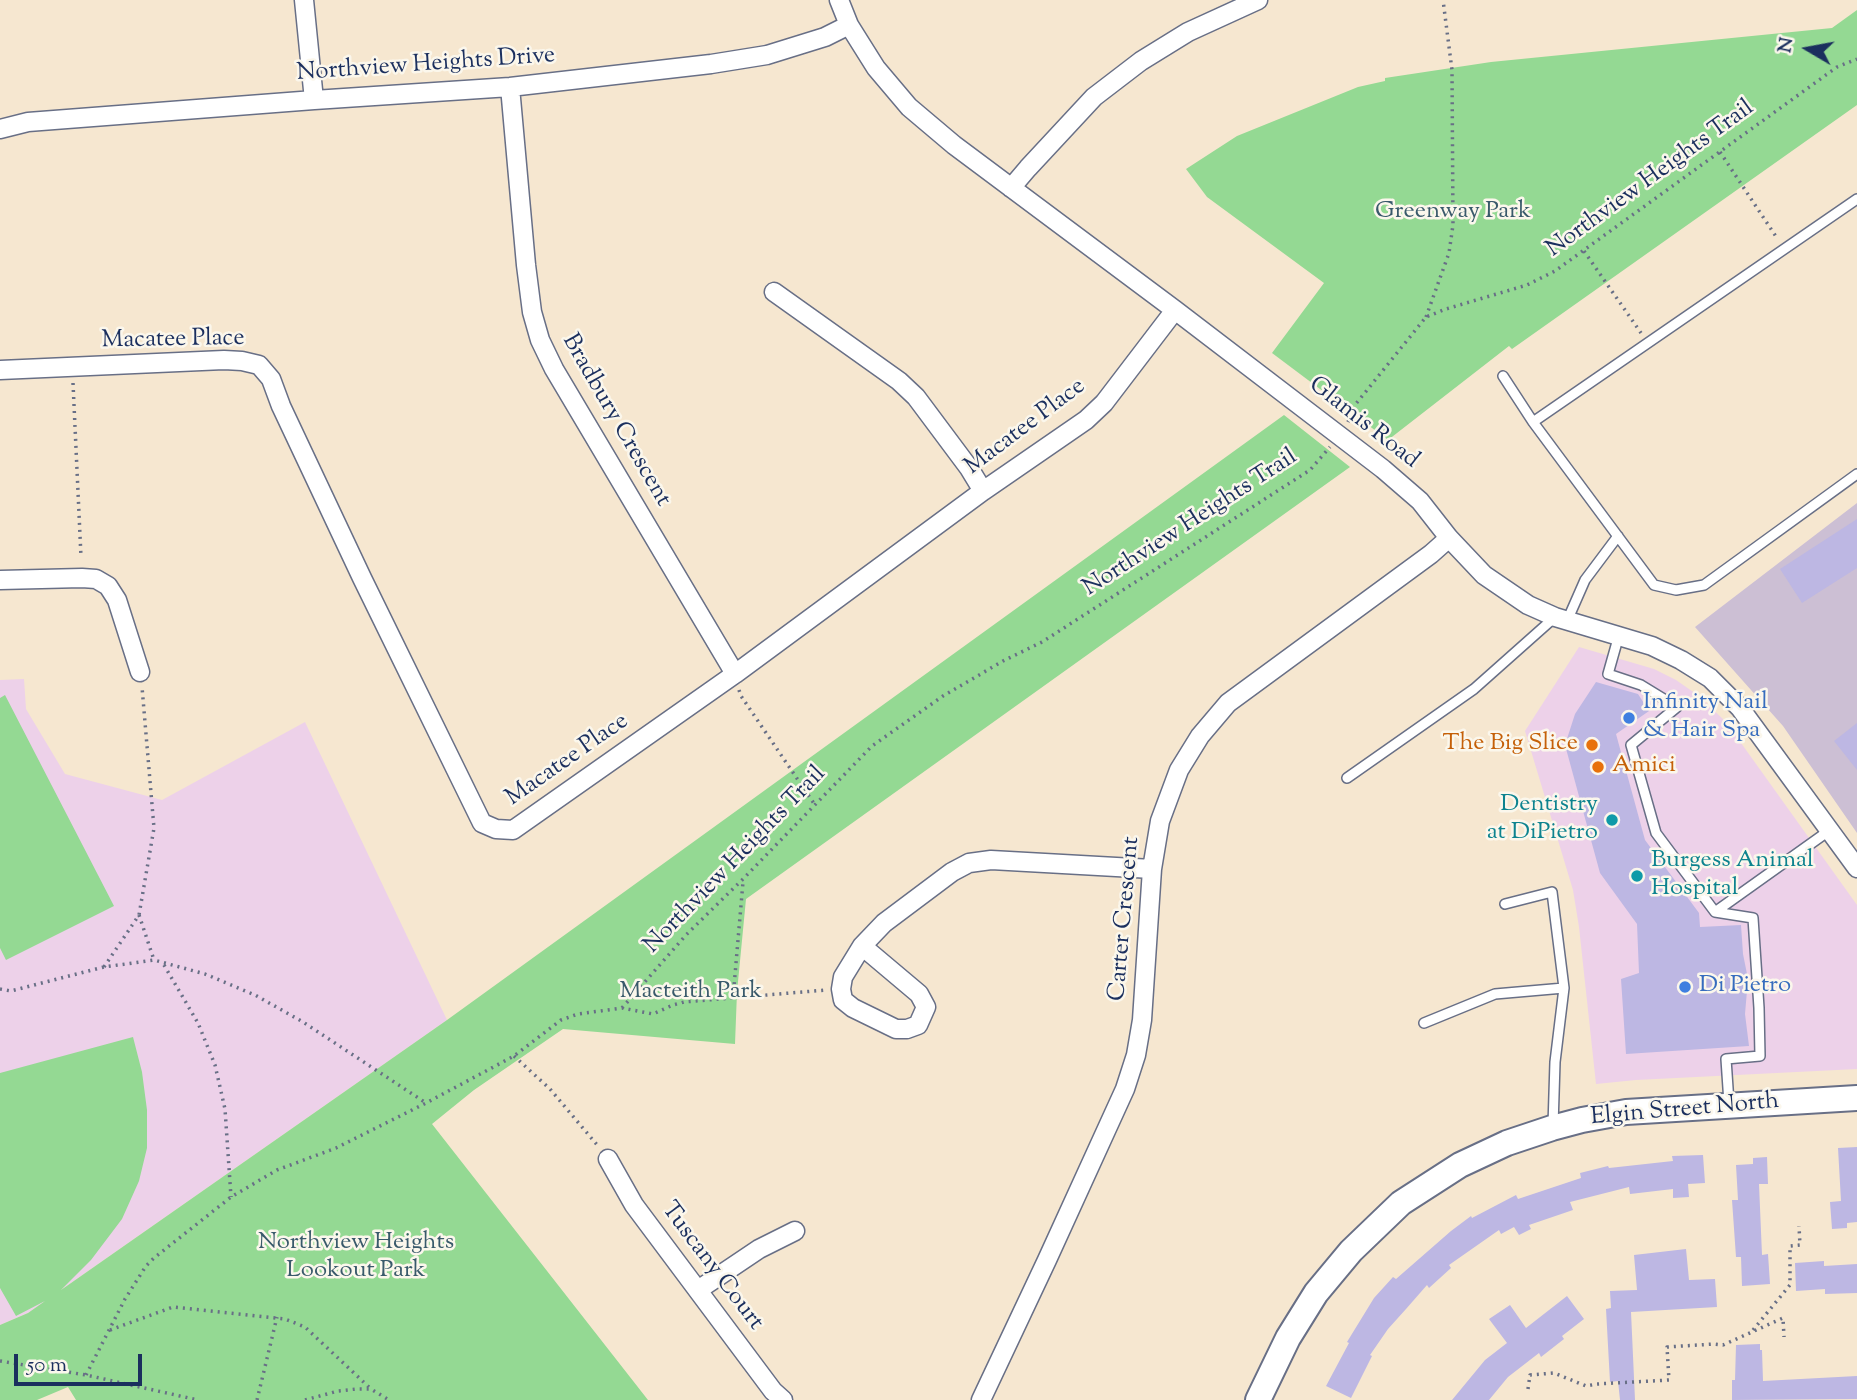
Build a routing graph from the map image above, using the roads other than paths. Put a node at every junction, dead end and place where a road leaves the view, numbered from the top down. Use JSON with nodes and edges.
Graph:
{"nodes":[{"id":1,"x":304,"y":0,"type":"edge"},
{"id":2,"x":839,"y":0,"type":"edge"},
{"id":3,"x":1258,"y":0,"type":"edge"},
{"id":4,"x":849,"y":25,"type":"junction"},
{"id":5,"x":510,"y":87,"type":"junction"},
{"id":6,"x":314,"y":100,"type":"junction"},
{"id":7,"x":0,"y":129,"type":"edge"},
{"id":8,"x":1011,"y":188,"type":"junction"},
{"id":9,"x":1857,"y":199,"type":"edge"},
{"id":10,"x":774,"y":292,"type":"dead end"},
{"id":11,"x":1175,"y":310,"type":"junction"},
{"id":12,"x":0,"y":370,"type":"edge"},
{"id":13,"x":1503,"y":376,"type":"dead end"},
{"id":14,"x":1533,"y":422,"type":"junction"},
{"id":15,"x":1857,"y":474,"type":"edge"},
{"id":16,"x":983,"y":491,"type":"junction"},
{"id":17,"x":1618,"y":536,"type":"junction"},
{"id":18,"x":1449,"y":538,"type":"junction"},
{"id":19,"x":0,"y":580,"type":"edge"},
{"id":20,"x":1561,"y":619,"type":"junction"},
{"id":21,"x":1619,"y":635,"type":"junction"},
{"id":22,"x":140,"y":672,"type":"road end"},
{"id":23,"x":734,"y":674,"type":"junction"},
{"id":24,"x":1347,"y":778,"type":"dead end"},
{"id":25,"x":1830,"y":830,"type":"junction"},
{"id":26,"x":1857,"y":868,"type":"edge"},
{"id":27,"x":1152,"y":869,"type":"junction"},
{"id":28,"x":1505,"y":904,"type":"dead end"},
{"id":29,"x":1715,"y":912,"type":"junction"},
{"id":30,"x":862,"y":946,"type":"junction"},
{"id":31,"x":1564,"y":988,"type":"junction"},
{"id":32,"x":1424,"y":1023,"type":"dead end"},
{"id":33,"x":1857,"y":1098,"type":"edge"},
{"id":34,"x":1729,"y":1106,"type":"junction"},
{"id":35,"x":1552,"y":1128,"type":"junction"},
{"id":36,"x":608,"y":1159,"type":"road end"},
{"id":37,"x":795,"y":1231,"type":"dead end"},
{"id":38,"x":698,"y":1290,"type":"junction"},
{"id":39,"x":783,"y":1400,"type":"edge"},
{"id":40,"x":981,"y":1400,"type":"edge"},
{"id":41,"x":1258,"y":1400,"type":"edge"}],
"edges":[{"from":1,"to":6,"type":"street"},
{"from":2,"to":4,"type":"street","name":"Glamis Road"},
{"from":3,"to":8,"type":"street"},
{"from":4,"to":5,"type":"street","name":"Northview Heights Drive"},
{"from":4,"to":8,"type":"street","name":"Glamis Road"},
{"from":5,"to":6,"type":"street","name":"Northview Heights Drive"},
{"from":5,"to":23,"type":"street","name":"Bradbury Crescent"},
{"from":6,"to":7,"type":"street","name":"Northview Heights Drive"},
{"from":8,"to":11,"type":"street","name":"Glamis Road"},
{"from":9,"to":14,"type":"lane"},
{"from":10,"to":16,"type":"street"},
{"from":11,"to":16,"type":"street","name":"Macatee Place"},
{"from":11,"to":18,"type":"street","name":"Glamis Road"},
{"from":12,"to":23,"type":"street","name":"Macatee Place"},
{"from":13,"to":14,"type":"lane"},
{"from":14,"to":17,"type":"lane"},
{"from":15,"to":17,"type":"lane"},
{"from":16,"to":23,"type":"street","name":"Macatee Place"},
{"from":17,"to":20,"type":"lane"},
{"from":18,"to":20,"type":"street","name":"Glamis Road"},
{"from":18,"to":27,"type":"street","name":"Carter Crescent"},
{"from":19,"to":22,"type":"street"},
{"from":20,"to":21,"type":"street","name":"Glamis Road"},
{"from":20,"to":24,"type":"lane"},
{"from":21,"to":25,"type":"street","name":"Glamis Road"},
{"from":21,"to":29,"type":"lane"},
{"from":25,"to":26,"type":"street","name":"Glamis Road"},
{"from":25,"to":29,"type":"lane"},
{"from":27,"to":30,"type":"street"},
{"from":27,"to":40,"type":"street","name":"Carter Crescent"},
{"from":28,"to":31,"type":"lane"},
{"from":29,"to":34,"type":"lane"},
{"from":30,"to":30,"type":"street"},
{"from":31,"to":32,"type":"lane"},
{"from":31,"to":35,"type":"lane"},
{"from":33,"to":34,"type":"street","name":"Elgin Street North"},
{"from":34,"to":35,"type":"street","name":"Elgin Street North"},
{"from":35,"to":41,"type":"street","name":"Elgin Street North"},
{"from":36,"to":38,"type":"street","name":"Tuscany Court"},
{"from":37,"to":38,"type":"street"},
{"from":38,"to":39,"type":"street","name":"Tuscany Court"}]}
